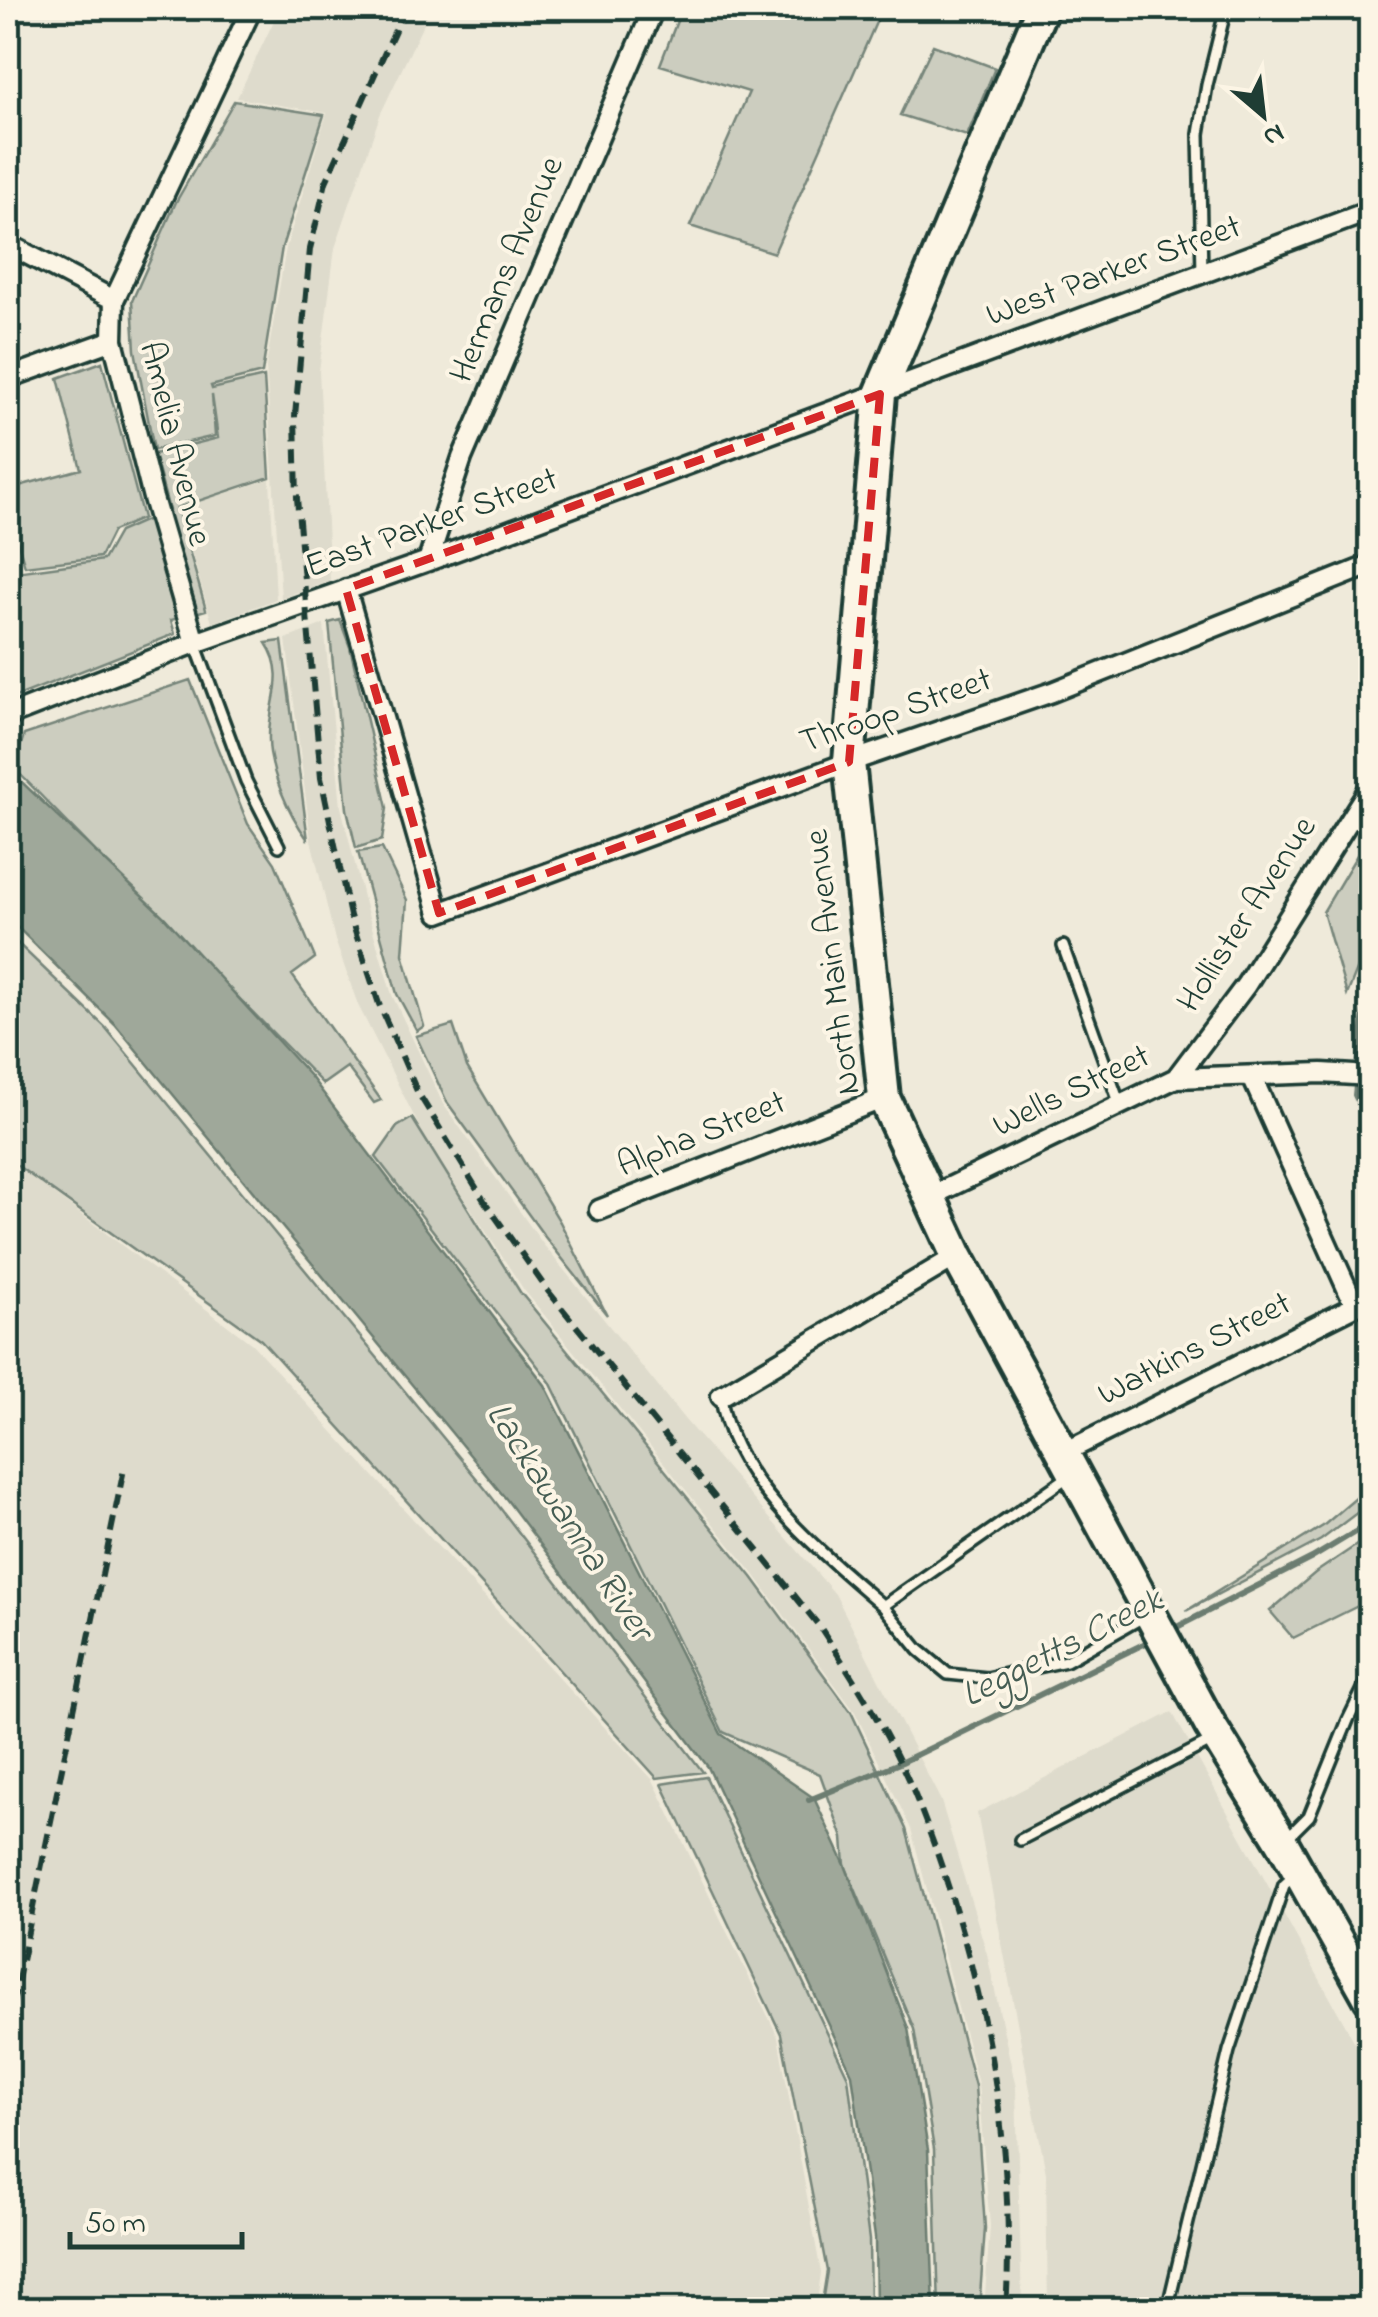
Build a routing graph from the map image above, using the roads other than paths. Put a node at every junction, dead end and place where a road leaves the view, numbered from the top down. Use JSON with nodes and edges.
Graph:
{"nodes":[{"id":1,"x":252,"y":8,"type":"edge"},
{"id":2,"x":654,"y":8,"type":"edge"},
{"id":3,"x":1042,"y":8,"type":"edge"},
{"id":4,"x":1226,"y":8,"type":"edge"},
{"id":5,"x":1370,"y":211,"type":"edge"},
{"id":6,"x":8,"y":244,"type":"edge"},
{"id":7,"x":1202,"y":274,"type":"junction"},
{"id":8,"x":114,"y":300,"type":"junction"},
{"id":9,"x":113,"y":340,"type":"junction"},
{"id":10,"x":8,"y":378,"type":"edge"},
{"id":11,"x":880,"y":394,"type":"junction"},
{"id":12,"x":428,"y":561,"type":"junction"},
{"id":13,"x":1370,"y":565,"type":"edge"},
{"id":14,"x":346,"y":589,"type":"junction"},
{"id":15,"x":195,"y":642,"type":"junction"},
{"id":16,"x":11,"y":715,"type":"edge"},
{"id":17,"x":849,"y":762,"type":"junction"},
{"id":18,"x":1370,"y":787,"type":"edge"},
{"id":19,"x":279,"y":846,"type":"dead end"},
{"id":20,"x":1063,"y":946,"type":"dead end"},
{"id":21,"x":1252,"y":1076,"type":"junction"},
{"id":22,"x":1370,"y":1076,"type":"edge"},
{"id":23,"x":1176,"y":1078,"type":"junction"},
{"id":24,"x":884,"y":1098,"type":"junction"},
{"id":25,"x":1120,"y":1104,"type":"junction"},
{"id":26,"x":929,"y":1197,"type":"junction"},
{"id":27,"x":599,"y":1210,"type":"dead end"},
{"id":28,"x":958,"y":1256,"type":"junction"},
{"id":29,"x":721,"y":1396,"type":"joint"},
{"id":30,"x":1070,"y":1462,"type":"junction"},
{"id":31,"x":883,"y":1606,"type":"junction"},
{"id":32,"x":1152,"y":1616,"type":"junction"},
{"id":33,"x":1370,"y":1675,"type":"edge"},
{"id":34,"x":1218,"y":1738,"type":"junction"},
{"id":35,"x":1020,"y":1840,"type":"dead end"},
{"id":36,"x":1282,"y":1842,"type":"junction"},
{"id":37,"x":1299,"y":1872,"type":"junction"},
{"id":38,"x":1370,"y":1999,"type":"edge"},
{"id":39,"x":1370,"y":2302,"type":"edge"},
{"id":40,"x":1167,"y":2310,"type":"edge"},
{"id":41,"x":1347,"y":2310,"type":"edge"}],
"edges":[{"from":1,"to":8,"type":"street","name":"Amelia Avenue"},
{"from":2,"to":12,"type":"street","name":"Hermans Avenue"},
{"from":3,"to":11,"type":"main road","name":"North Main Avenue"},
{"from":4,"to":7,"type":"lane"},
{"from":5,"to":7,"type":"street","name":"West Parker Street"},
{"from":6,"to":8,"type":"street"},
{"from":7,"to":11,"type":"street","name":"West Parker Street"},
{"from":8,"to":9,"type":"street","name":"Amelia Avenue"},
{"from":9,"to":10,"type":"street"},
{"from":9,"to":15,"type":"street","name":"Amelia Avenue"},
{"from":11,"to":12,"type":"street","name":"East Parker Street"},
{"from":11,"to":17,"type":"main road","name":"North Main Avenue"},
{"from":12,"to":14,"type":"street","name":"East Parker Street"},
{"from":13,"to":17,"type":"street","name":"Throop Street"},
{"from":14,"to":15,"type":"street","name":"East Parker Street"},
{"from":14,"to":17,"type":"street","name":"Throop Street"},
{"from":15,"to":16,"type":"street","name":"East Parker Street"},
{"from":15,"to":19,"type":"lane","name":"Amelia Avenue"},
{"from":17,"to":24,"type":"main road","name":"North Main Avenue"},
{"from":18,"to":23,"type":"street","name":"Hollister Avenue"},
{"from":20,"to":25,"type":"lane"},
{"from":21,"to":22,"type":"street","name":"Wells Street"},
{"from":21,"to":23,"type":"street","name":"Wells Street"},
{"from":21,"to":30,"type":"street","name":"Watkins Street"},
{"from":23,"to":25,"type":"street","name":"Wells Street"},
{"from":24,"to":26,"type":"main road","name":"North Main Avenue"},
{"from":24,"to":27,"type":"street","name":"Alpha Street"},
{"from":25,"to":26,"type":"street","name":"Wells Street"},
{"from":26,"to":28,"type":"main road","name":"North Main Avenue"},
{"from":28,"to":29,"type":"street"},
{"from":28,"to":30,"type":"main road","name":"North Main Avenue"},
{"from":29,"to":31,"type":"lane"},
{"from":30,"to":31,"type":"lane"},
{"from":30,"to":32,"type":"main road","name":"North Main Avenue"},
{"from":31,"to":32,"type":"lane"},
{"from":32,"to":34,"type":"main road","name":"North Main Avenue"},
{"from":33,"to":36,"type":"lane"},
{"from":34,"to":35,"type":"lane"},
{"from":34,"to":36,"type":"main road","name":"North Main Avenue"},
{"from":36,"to":37,"type":"main road","name":"North Main Avenue"},
{"from":37,"to":38,"type":"main road","name":"North Main Avenue"},
{"from":37,"to":40,"type":"lane"},
{"from":39,"to":41,"type":"lane"}]}
